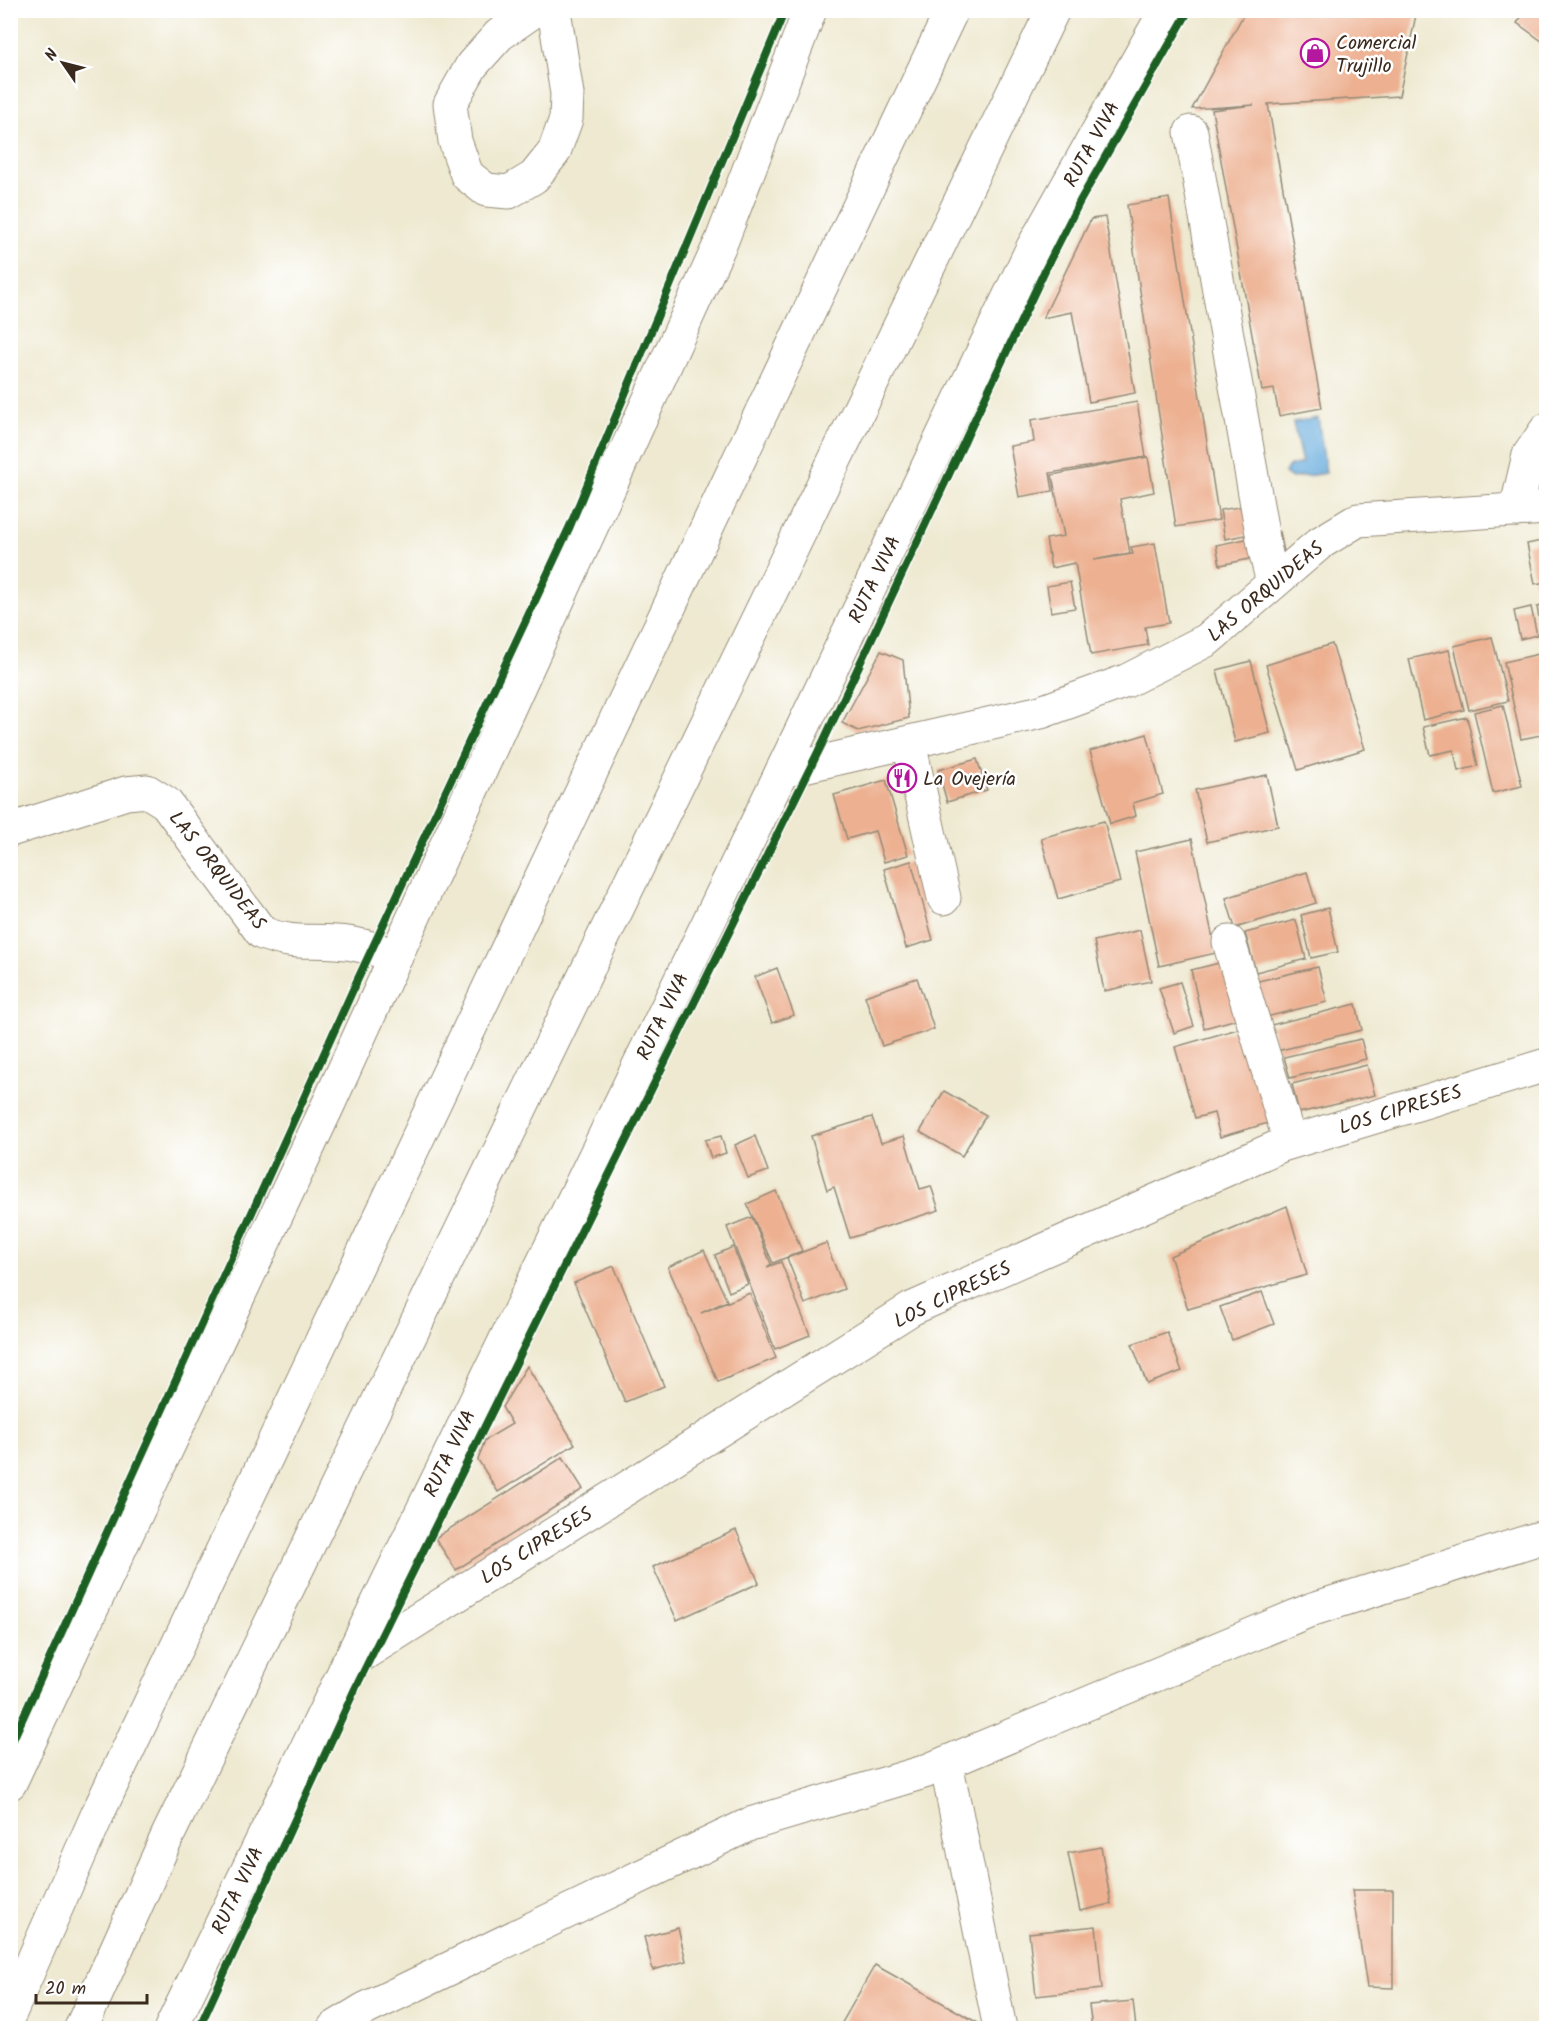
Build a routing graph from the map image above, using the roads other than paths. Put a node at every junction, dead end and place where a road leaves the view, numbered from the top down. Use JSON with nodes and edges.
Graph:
{"nodes":[{"id":1,"x":535,"y":10,"type":"edge"},
{"id":2,"x":554,"y":10,"type":"edge"},
{"id":3,"x":810,"y":10,"type":"edge"},
{"id":4,"x":952,"y":10,"type":"edge"},
{"id":5,"x":1053,"y":10,"type":"edge"},
{"id":6,"x":1166,"y":10,"type":"edge"},
{"id":7,"x":1191,"y":132,"type":"dead end"},
{"id":8,"x":1546,"y":430,"type":"edge"},
{"id":9,"x":1531,"y":509,"type":"edge"},
{"id":10,"x":1273,"y":583,"type":"junction"},
{"id":11,"x":909,"y":743,"type":"junction"},
{"id":12,"x":782,"y":771,"type":"junction"},
{"id":13,"x":10,"y":830,"type":"edge"},
{"id":14,"x":944,"y":898,"type":"dead end"},
{"id":15,"x":1229,"y":942,"type":"dead end"},
{"id":16,"x":396,"y":957,"type":"junction"},
{"id":17,"x":1546,"y":1065,"type":"edge"},
{"id":18,"x":1290,"y":1142,"type":"junction"},
{"id":19,"x":1546,"y":1536,"type":"edge"},
{"id":20,"x":346,"y":1665,"type":"junction"},
{"id":21,"x":946,"y":1763,"type":"junction"},
{"id":22,"x":10,"y":1784,"type":"edge"},
{"id":23,"x":10,"y":2013,"type":"edge"},
{"id":24,"x":81,"y":2028,"type":"edge"},
{"id":25,"x":171,"y":2028,"type":"edge"},
{"id":26,"x":334,"y":2028,"type":"edge"},
{"id":27,"x":1000,"y":2028,"type":"edge"}],
"edges":[{"from":1,"to":2,"type":"main road"},
{"from":3,"to":16,"type":"main road"},
{"from":4,"to":23,"type":"main road"},
{"from":5,"to":24,"type":"main road"},
{"from":6,"to":12,"type":"main road","name":"RUTA VIVA"},
{"from":7,"to":10,"type":"main road"},
{"from":8,"to":9,"type":"main road"},
{"from":9,"to":10,"type":"main road","name":"LAS ORQUIDEAS"},
{"from":10,"to":11,"type":"main road","name":"LAS ORQUIDEAS"},
{"from":11,"to":12,"type":"main road","name":"LAS ORQUIDEAS"},
{"from":11,"to":14,"type":"main road"},
{"from":12,"to":20,"type":"main road","name":"RUTA VIVA"},
{"from":13,"to":16,"type":"main road","name":"LAS ORQUIDEAS"},
{"from":15,"to":18,"type":"main road"},
{"from":16,"to":22,"type":"main road"},
{"from":17,"to":18,"type":"main road","name":"LOS CIPRESES"},
{"from":18,"to":20,"type":"main road","name":"LOS CIPRESES"},
{"from":19,"to":21,"type":"main road"},
{"from":20,"to":25,"type":"main road","name":"RUTA VIVA"},
{"from":21,"to":26,"type":"main road"},
{"from":21,"to":27,"type":"main road"}]}
